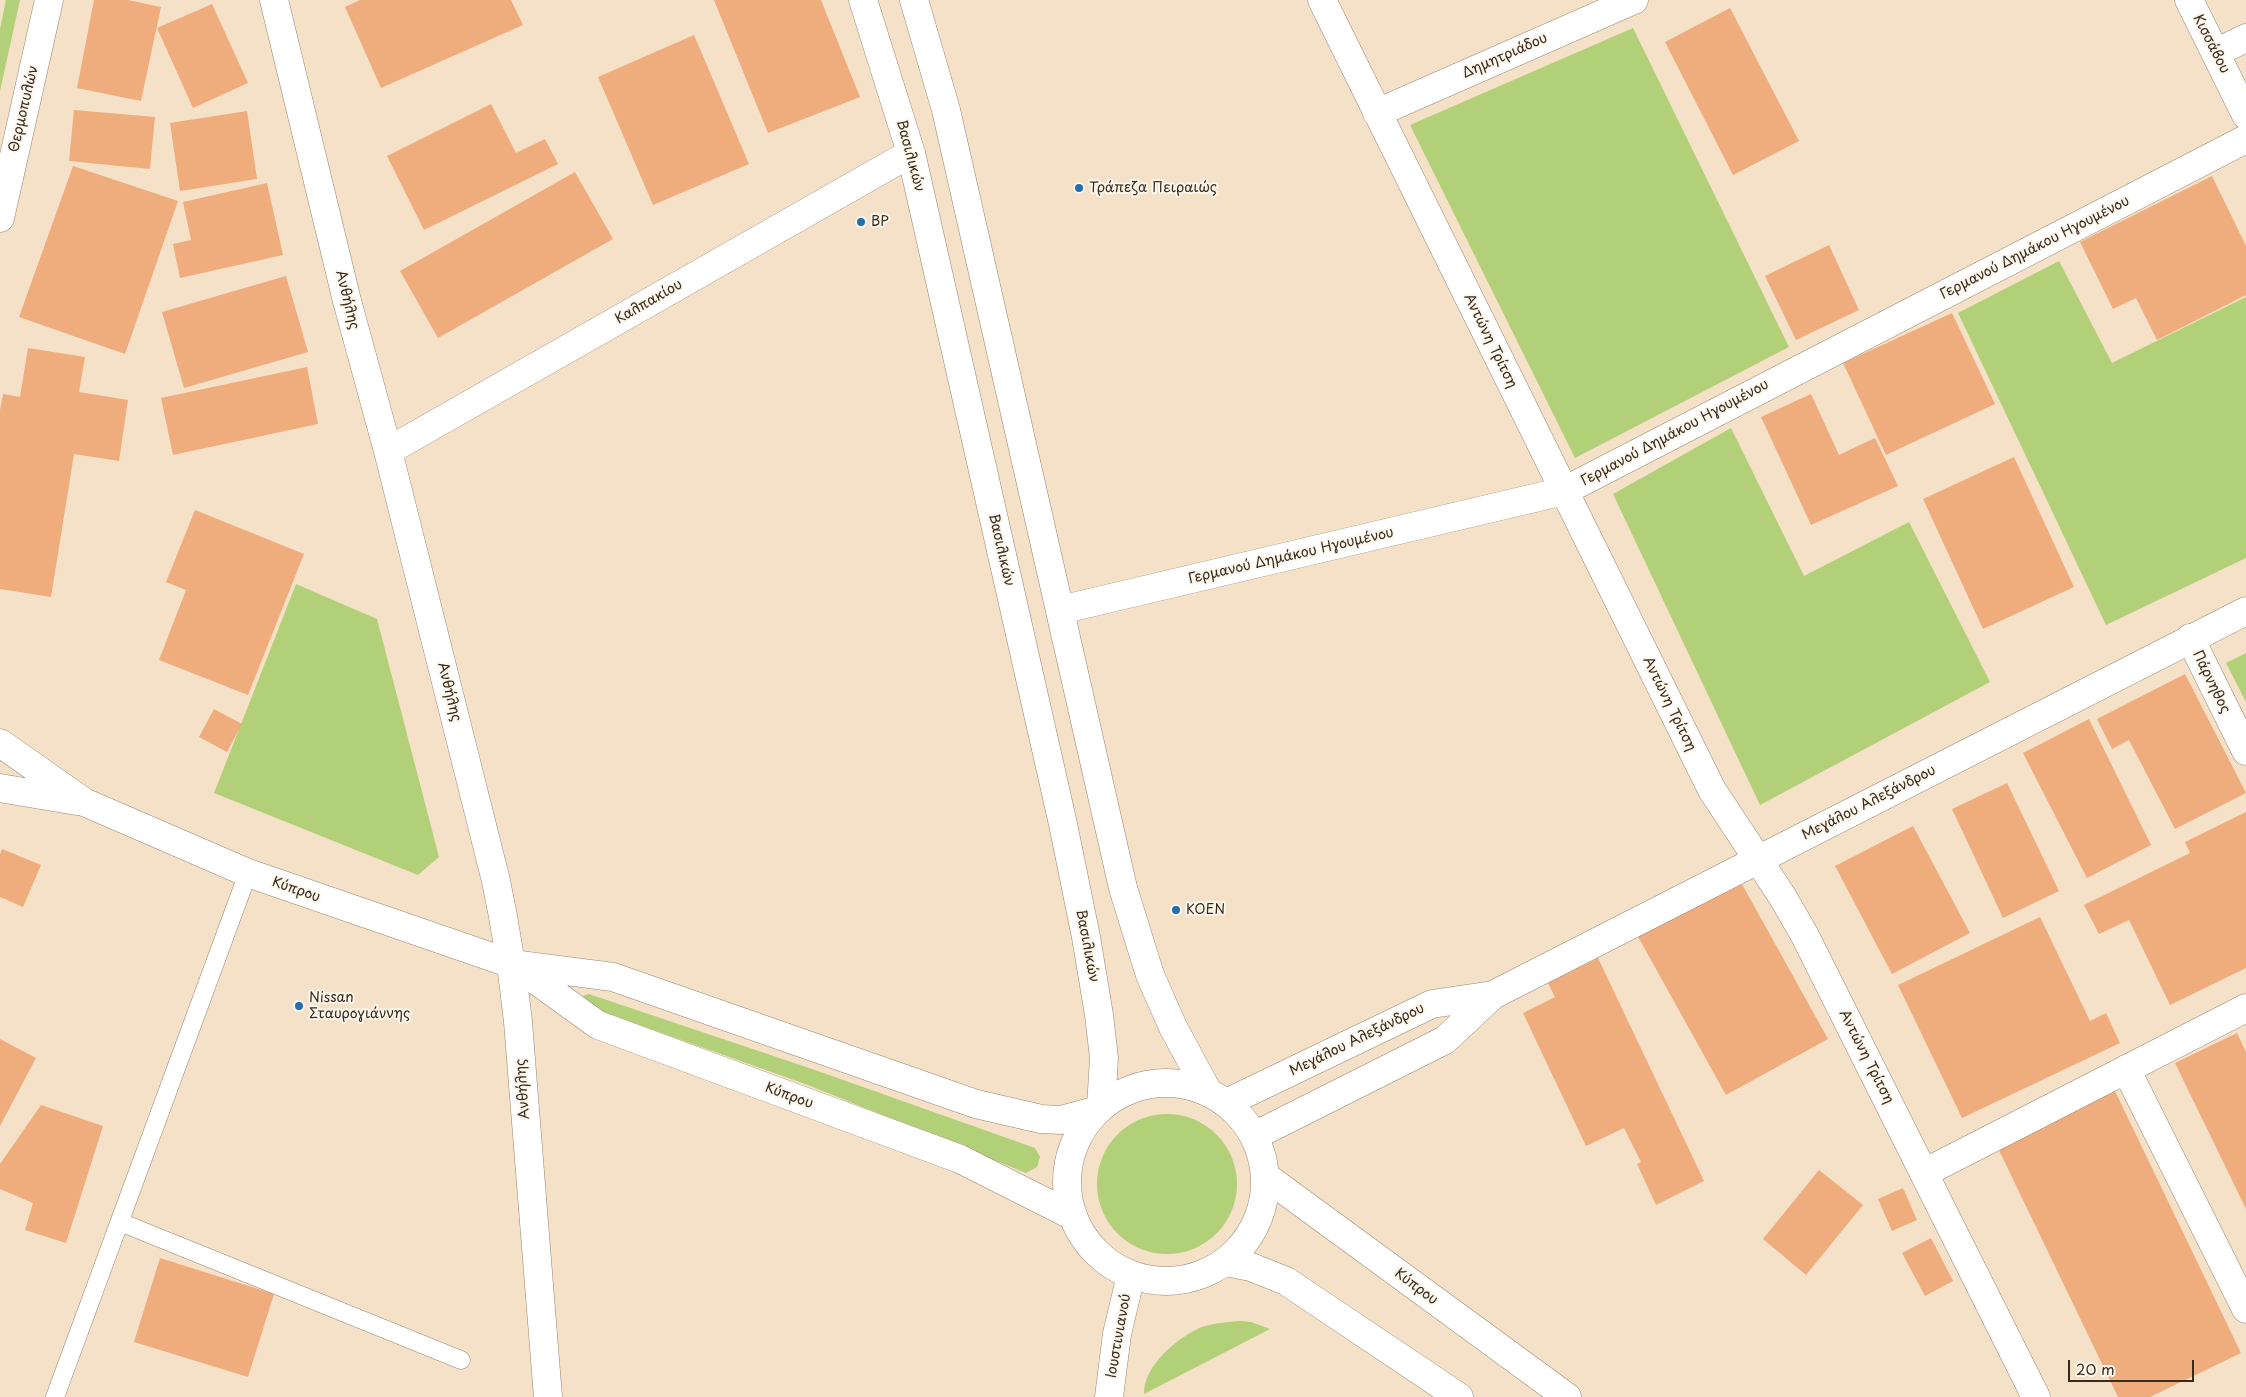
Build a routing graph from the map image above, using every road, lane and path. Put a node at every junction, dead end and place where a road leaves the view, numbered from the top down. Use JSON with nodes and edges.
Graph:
{"nodes":[{"id":1,"x":49,"y":0,"type":"edge"},
{"id":2,"x":274,"y":0,"type":"edge"},
{"id":3,"x":862,"y":0,"type":"edge"},
{"id":4,"x":914,"y":0,"type":"edge"},
{"id":5,"x":1322,"y":0,"type":"edge"},
{"id":6,"x":1634,"y":0,"type":"edge"},
{"id":7,"x":2189,"y":0,"type":"edge"},
{"id":8,"x":2246,"y":38,"type":"edge"},
{"id":9,"x":2215,"y":53,"type":"junction"},
{"id":10,"x":1377,"y":113,"type":"junction"},
{"id":11,"x":2246,"y":115,"type":"edge"},
{"id":12,"x":2246,"y":139,"type":"edge"},
{"id":13,"x":911,"y":153,"type":"junction"},
{"id":14,"x":0,"y":218,"type":"edge"},
{"id":15,"x":388,"y":450,"type":"junction"},
{"id":16,"x":1564,"y":491,"type":"junction"},
{"id":17,"x":1060,"y":610,"type":"junction"},
{"id":18,"x":2246,"y":611,"type":"edge"},
{"id":19,"x":2190,"y":638,"type":"junction"},
{"id":20,"x":0,"y":743,"type":"edge"},
{"id":21,"x":2246,"y":751,"type":"edge"},
{"id":22,"x":0,"y":788,"type":"edge"},
{"id":23,"x":84,"y":802,"type":"junction"},
{"id":24,"x":1757,"y":860,"type":"junction"},
{"id":25,"x":248,"y":874,"type":"junction"},
{"id":26,"x":512,"y":964,"type":"junction"},
{"id":27,"x":1493,"y":995,"type":"junction"},
{"id":28,"x":2246,"y":1008,"type":"edge"},
{"id":29,"x":2126,"y":1069,"type":"junction"},
{"id":30,"x":1217,"y":1098,"type":"junction"},
{"id":31,"x":1100,"y":1109,"type":"junction"},
{"id":32,"x":1254,"y":1136,"type":"junction"},
{"id":33,"x":1924,"y":1173,"type":"junction"},
{"id":34,"x":1266,"y":1176,"type":"junction"},
{"id":35,"x":1073,"y":1216,"type":"junction"},
{"id":36,"x":120,"y":1222,"type":"junction"},
{"id":37,"x":1226,"y":1262,"type":"junction"},
{"id":38,"x":1131,"y":1275,"type":"junction"},
{"id":39,"x":2246,"y":1309,"type":"edge"},
{"id":40,"x":461,"y":1360,"type":"dead end"},
{"id":41,"x":55,"y":1397,"type":"edge"},
{"id":42,"x":548,"y":1397,"type":"edge"},
{"id":43,"x":1109,"y":1397,"type":"edge"},
{"id":44,"x":1459,"y":1397,"type":"edge"},
{"id":45,"x":1567,"y":1397,"type":"edge"},
{"id":46,"x":2036,"y":1397,"type":"edge"}],
"edges":[{"from":1,"to":14,"type":"street","name":"Θερμοπυλών"},
{"from":2,"to":15,"type":"street","name":"Ανθήλης"},
{"from":3,"to":13,"type":"street","name":"Βασιλικών"},
{"from":4,"to":17,"type":"street"},
{"from":5,"to":10,"type":"street","name":"Αντώνη Τρίτση"},
{"from":6,"to":10,"type":"street","name":"Δημητριάδου"},
{"from":7,"to":9,"type":"street","name":"Κισσάβου"},
{"from":8,"to":9,"type":"street"},
{"from":9,"to":11,"type":"street","name":"Κισσάβου"},
{"from":10,"to":16,"type":"street","name":"Αντώνη Τρίτση"},
{"from":12,"to":16,"type":"street","name":"Γερμανού Δημάκου Ηγουμένου"},
{"from":13,"to":15,"type":"street","name":"Καλπακίου"},
{"from":13,"to":31,"type":"street","name":"Βασιλικών"},
{"from":15,"to":26,"type":"street","name":"Ανθήλης"},
{"from":16,"to":17,"type":"street","name":"Γερμανού Δημάκου Ηγουμένου"},
{"from":16,"to":24,"type":"street","name":"Αντώνη Τρίτση"},
{"from":17,"to":30,"type":"street"},
{"from":18,"to":19,"type":"street","name":"Μεγάλου Αλεξάνδρου"},
{"from":19,"to":21,"type":"street","name":"Πάρνηθος"},
{"from":19,"to":24,"type":"street","name":"Μεγάλου Αλεξάνδρου"},
{"from":20,"to":23,"type":"street","name":"Κύπρου"},
{"from":22,"to":23,"type":"street","name":"Κύπρου"},
{"from":23,"to":25,"type":"street","name":"Κύπρου"},
{"from":24,"to":27,"type":"street","name":"Μεγάλου Αλεξάνδρου"},
{"from":24,"to":33,"type":"street","name":"Αντώνη Τρίτση"},
{"from":25,"to":26,"type":"street","name":"Κύπρου"},
{"from":25,"to":36,"type":"lane"},
{"from":26,"to":31,"type":"street","name":"Κύπρου"},
{"from":26,"to":35,"type":"street","name":"Κύπρου"},
{"from":26,"to":42,"type":"street","name":"Ανθήλης"},
{"from":27,"to":30,"type":"street","name":"Μεγάλου Αλεξάνδρου"},
{"from":27,"to":32,"type":"street","name":"Μεγάλου Αλεξάνδρου"},
{"from":28,"to":29,"type":"street"},
{"from":29,"to":33,"type":"street"},
{"from":29,"to":39,"type":"street"},
{"from":30,"to":31,"type":"street"},
{"from":30,"to":32,"type":"street"},
{"from":31,"to":35,"type":"street"},
{"from":32,"to":34,"type":"street"},
{"from":33,"to":46,"type":"street","name":"Αντώνη Τρίτση"},
{"from":34,"to":37,"type":"street"},
{"from":34,"to":45,"type":"street","name":"Κύπρου"},
{"from":35,"to":38,"type":"street"},
{"from":36,"to":40,"type":"lane"},
{"from":36,"to":41,"type":"lane"},
{"from":37,"to":38,"type":"street"},
{"from":37,"to":44,"type":"street"},
{"from":38,"to":43,"type":"street","name":"Ιουστινιανού"}]}
